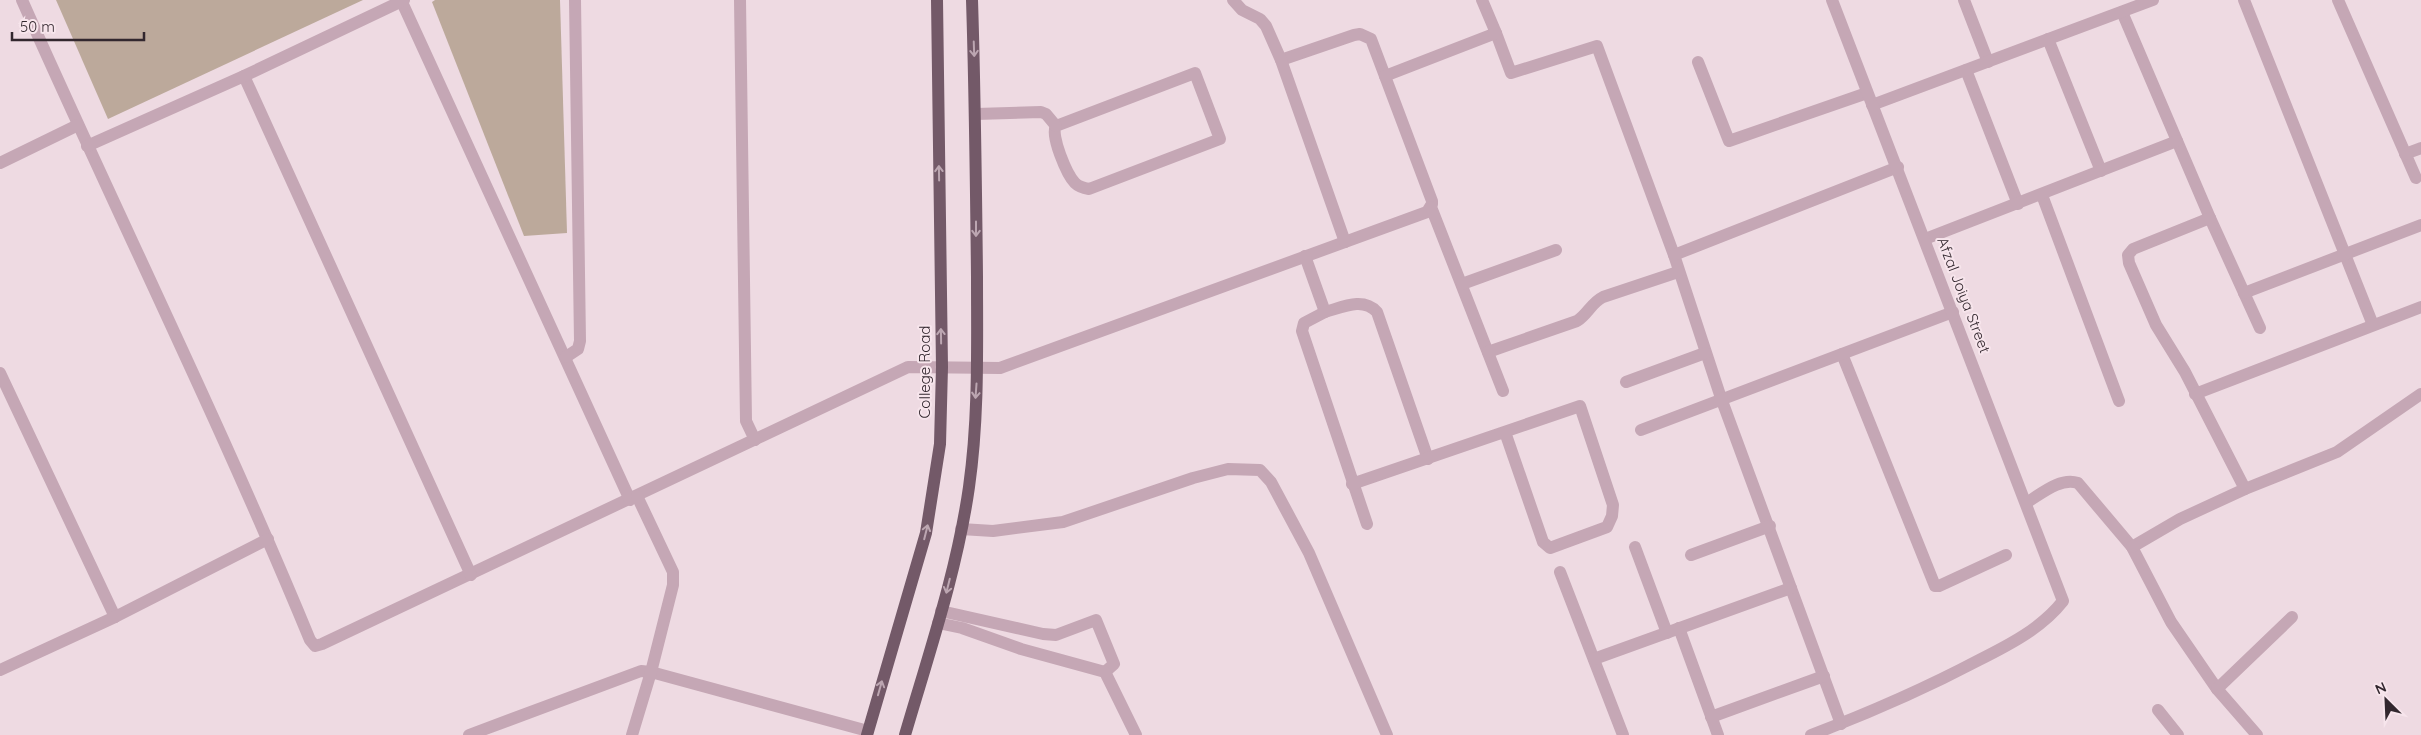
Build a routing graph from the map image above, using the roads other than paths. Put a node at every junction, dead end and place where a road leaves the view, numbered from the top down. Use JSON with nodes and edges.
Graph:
{"nodes":[{"id":1,"x":22,"y":0,"type":"edge"},
{"id":2,"x":402,"y":0,"type":"edge"},
{"id":3,"x":575,"y":0,"type":"edge"},
{"id":4,"x":740,"y":0,"type":"edge"},
{"id":5,"x":938,"y":0,"type":"edge"},
{"id":6,"x":972,"y":0,"type":"edge"},
{"id":7,"x":1233,"y":0,"type":"edge"},
{"id":8,"x":1482,"y":0,"type":"edge"},
{"id":9,"x":1832,"y":0,"type":"edge"},
{"id":10,"x":1964,"y":0,"type":"edge"},
{"id":11,"x":2153,"y":0,"type":"edge"},
{"id":12,"x":2244,"y":0,"type":"edge"},
{"id":13,"x":2338,"y":0,"type":"edge"},
{"id":14,"x":2122,"y":12,"type":"junction"},
{"id":15,"x":1496,"y":33,"type":"junction"},
{"id":16,"x":2048,"y":39,"type":"junction"},
{"id":17,"x":1281,"y":60,"type":"junction"},
{"id":18,"x":1698,"y":62,"type":"dead end"},
{"id":19,"x":1988,"y":62,"type":"junction"},
{"id":20,"x":1966,"y":70,"type":"junction"},
{"id":21,"x":244,"y":76,"type":"junction"},
{"id":22,"x":1386,"y":76,"type":"junction"},
{"id":23,"x":1869,"y":99,"type":"junction"},
{"id":24,"x":976,"y":114,"type":"junction"},
{"id":25,"x":78,"y":125,"type":"junction"},
{"id":26,"x":1056,"y":126,"type":"junction"},
{"id":27,"x":2177,"y":141,"type":"junction"},
{"id":28,"x":87,"y":146,"type":"junction"},
{"id":29,"x":2421,"y":148,"type":"edge"},
{"id":30,"x":2405,"y":154,"type":"junction"},
{"id":31,"x":0,"y":163,"type":"edge"},
{"id":32,"x":1898,"y":167,"type":"junction"},
{"id":33,"x":2101,"y":171,"type":"junction"},
{"id":34,"x":2416,"y":178,"type":"dead end"},
{"id":35,"x":2042,"y":195,"type":"junction"},
{"id":36,"x":2018,"y":204,"type":"junction"},
{"id":37,"x":1431,"y":207,"type":"junction"},
{"id":38,"x":2210,"y":218,"type":"junction"},
{"id":39,"x":2421,"y":225,"type":"edge"},
{"id":40,"x":1925,"y":239,"type":"junction"},
{"id":41,"x":1345,"y":242,"type":"junction"},
{"id":42,"x":1556,"y":250,"type":"dead end"},
{"id":43,"x":2345,"y":254,"type":"junction"},
{"id":44,"x":1674,"y":255,"type":"junction"},
{"id":45,"x":1305,"y":256,"type":"junction"},
{"id":46,"x":1678,"y":272,"type":"junction"},
{"id":47,"x":1462,"y":284,"type":"junction"},
{"id":48,"x":2244,"y":293,"type":"junction"},
{"id":49,"x":2421,"y":307,"type":"edge"},
{"id":50,"x":1325,"y":312,"type":"junction"},
{"id":51,"x":1953,"y":312,"type":"junction"},
{"id":52,"x":2373,"y":325,"type":"junction"},
{"id":53,"x":2260,"y":328,"type":"dead end"},
{"id":54,"x":1488,"y":352,"type":"junction"},
{"id":55,"x":1705,"y":353,"type":"junction"},
{"id":56,"x":1842,"y":354,"type":"junction"},
{"id":57,"x":566,"y":358,"type":"junction"},
{"id":58,"x":942,"y":367,"type":"junction"},
{"id":59,"x":978,"y":368,"type":"junction"},
{"id":60,"x":0,"y":373,"type":"edge"},
{"id":61,"x":1626,"y":382,"type":"dead end"},
{"id":62,"x":1504,"y":391,"type":"dead end"},
{"id":63,"x":2195,"y":394,"type":"junction"},
{"id":64,"x":2421,"y":394,"type":"edge"},
{"id":65,"x":1721,"y":398,"type":"junction"},
{"id":66,"x":2119,"y":401,"type":"dead end"},
{"id":67,"x":1641,"y":430,"type":"dead end"},
{"id":68,"x":1505,"y":432,"type":"junction"},
{"id":69,"x":755,"y":440,"type":"junction"},
{"id":70,"x":1428,"y":459,"type":"junction"},
{"id":71,"x":1352,"y":484,"type":"junction"},
{"id":72,"x":2245,"y":489,"type":"junction"},
{"id":73,"x":634,"y":498,"type":"junction"},
{"id":74,"x":2026,"y":503,"type":"junction"},
{"id":75,"x":1367,"y":524,"type":"dead end"},
{"id":76,"x":1770,"y":526,"type":"junction"},
{"id":77,"x":961,"y":529,"type":"junction"},
{"id":78,"x":268,"y":539,"type":"junction"},
{"id":79,"x":1635,"y":547,"type":"dead end"},
{"id":80,"x":2132,"y":547,"type":"junction"},
{"id":81,"x":1690,"y":555,"type":"dead end"},
{"id":82,"x":2006,"y":555,"type":"dead end"},
{"id":83,"x":1560,"y":572,"type":"dead end"},
{"id":84,"x":471,"y":575,"type":"junction"},
{"id":85,"x":1791,"y":588,"type":"junction"},
{"id":86,"x":115,"y":617,"type":"junction"},
{"id":87,"x":940,"y":617,"type":"junction"},
{"id":88,"x":2292,"y":617,"type":"dead end"},
{"id":89,"x":1673,"y":630,"type":"junction"},
{"id":90,"x":1594,"y":660,"type":"junction"},
{"id":91,"x":0,"y":670,"type":"edge"},
{"id":92,"x":651,"y":672,"type":"junction"},
{"id":93,"x":1105,"y":672,"type":"junction"},
{"id":94,"x":1824,"y":676,"type":"junction"},
{"id":95,"x":2217,"y":689,"type":"junction"},
{"id":96,"x":2158,"y":710,"type":"dead end"},
{"id":97,"x":1711,"y":716,"type":"junction"},
{"id":98,"x":1841,"y":724,"type":"junction"},
{"id":99,"x":867,"y":733,"type":"edge"},
{"id":100,"x":469,"y":735,"type":"edge"},
{"id":101,"x":632,"y":735,"type":"edge"},
{"id":102,"x":905,"y":735,"type":"edge"},
{"id":103,"x":1136,"y":735,"type":"edge"},
{"id":104,"x":1387,"y":735,"type":"edge"},
{"id":105,"x":1623,"y":735,"type":"edge"},
{"id":106,"x":1718,"y":735,"type":"edge"},
{"id":107,"x":1811,"y":735,"type":"edge"},
{"id":108,"x":2178,"y":735,"type":"edge"},
{"id":109,"x":2257,"y":735,"type":"edge"}],
"edges":[{"from":1,"to":25,"type":"street"},
{"from":2,"to":21,"type":"street"},
{"from":2,"to":57,"type":"street"},
{"from":3,"to":57,"type":"street"},
{"from":4,"to":69,"type":"street"},
{"from":58,"to":5,"type":"main road","name":"College Road","one_way":true},
{"from":6,"to":24,"type":"main road","one_way":true},
{"from":7,"to":17,"type":"street"},
{"from":8,"to":15,"type":"street"},
{"from":9,"to":23,"type":"street","name":"Afzal Joiya Street"},
{"from":10,"to":19,"type":"street"},
{"from":11,"to":14,"type":"street"},
{"from":12,"to":43,"type":"street"},
{"from":13,"to":30,"type":"street"},
{"from":14,"to":16,"type":"street"},
{"from":14,"to":27,"type":"street"},
{"from":15,"to":22,"type":"street"},
{"from":15,"to":44,"type":"street"},
{"from":16,"to":19,"type":"street"},
{"from":16,"to":33,"type":"street"},
{"from":17,"to":22,"type":"street"},
{"from":17,"to":41,"type":"street"},
{"from":18,"to":23,"type":"street"},
{"from":19,"to":20,"type":"street"},
{"from":20,"to":23,"type":"street"},
{"from":20,"to":36,"type":"street"},
{"from":21,"to":28,"type":"street"},
{"from":21,"to":84,"type":"street"},
{"from":22,"to":37,"type":"street"},
{"from":23,"to":32,"type":"street","name":"Afzal Joiya Street"},
{"from":24,"to":26,"type":"street"},
{"from":24,"to":59,"type":"main road","one_way":true},
{"from":25,"to":28,"type":"street"},
{"from":25,"to":31,"type":"street"},
{"from":26,"to":26,"type":"street"},
{"from":27,"to":33,"type":"street"},
{"from":27,"to":38,"type":"street"},
{"from":28,"to":78,"type":"street"},
{"from":29,"to":30,"type":"street"},
{"from":30,"to":34,"type":"street"},
{"from":32,"to":40,"type":"street","name":"Afzal Joiya Street"},
{"from":32,"to":44,"type":"street"},
{"from":33,"to":35,"type":"street"},
{"from":35,"to":36,"type":"street"},
{"from":35,"to":66,"type":"street"},
{"from":36,"to":40,"type":"street"},
{"from":37,"to":41,"type":"street"},
{"from":37,"to":47,"type":"street"},
{"from":38,"to":48,"type":"street"},
{"from":38,"to":63,"type":"street"},
{"from":39,"to":43,"type":"street"},
{"from":40,"to":51,"type":"street","name":"Afzal Joiya Street"},
{"from":41,"to":45,"type":"street"},
{"from":42,"to":47,"type":"street"},
{"from":43,"to":48,"type":"street"},
{"from":43,"to":52,"type":"street"},
{"from":44,"to":46,"type":"street"},
{"from":45,"to":50,"type":"street"},
{"from":45,"to":59,"type":"street"},
{"from":46,"to":54,"type":"street"},
{"from":46,"to":55,"type":"street"},
{"from":47,"to":54,"type":"street"},
{"from":48,"to":53,"type":"street"},
{"from":49,"to":52,"type":"street"},
{"from":50,"to":70,"type":"street"},
{"from":50,"to":71,"type":"street"},
{"from":51,"to":56,"type":"street"},
{"from":51,"to":74,"type":"street","name":"Afzal Joiya Street"},
{"from":52,"to":63,"type":"street"},
{"from":54,"to":62,"type":"street"},
{"from":55,"to":61,"type":"street"},
{"from":55,"to":65,"type":"street"},
{"from":56,"to":65,"type":"street"},
{"from":56,"to":82,"type":"street"},
{"from":57,"to":73,"type":"street"},
{"from":58,"to":59,"type":"street"},
{"from":58,"to":69,"type":"street"},
{"from":99,"to":58,"type":"main road","name":"College Road","one_way":true},
{"from":59,"to":77,"type":"main road","one_way":true},
{"from":60,"to":86,"type":"street"},
{"from":63,"to":72,"type":"street"},
{"from":64,"to":72,"type":"street"},
{"from":65,"to":67,"type":"street"},
{"from":65,"to":76,"type":"street"},
{"from":68,"to":68,"type":"street"},
{"from":68,"to":70,"type":"street"},
{"from":69,"to":73,"type":"street"},
{"from":70,"to":71,"type":"street"},
{"from":71,"to":75,"type":"street"},
{"from":72,"to":80,"type":"street"},
{"from":73,"to":84,"type":"street"},
{"from":73,"to":92,"type":"street"},
{"from":74,"to":80,"type":"street"},
{"from":74,"to":98,"type":"street","name":"Afzal Joiya Street"},
{"from":76,"to":81,"type":"street"},
{"from":76,"to":85,"type":"street"},
{"from":77,"to":87,"type":"main road","one_way":true},
{"from":77,"to":104,"type":"street"},
{"from":78,"to":84,"type":"street"},
{"from":78,"to":86,"type":"street"},
{"from":79,"to":89,"type":"street"},
{"from":80,"to":95,"type":"street"},
{"from":83,"to":90,"type":"street"},
{"from":85,"to":89,"type":"street"},
{"from":85,"to":94,"type":"street"},
{"from":86,"to":91,"type":"street"},
{"from":87,"to":93,"type":"street"},
{"from":87,"to":93,"type":"street"},
{"from":87,"to":102,"type":"main road"},
{"from":88,"to":95,"type":"street"},
{"from":89,"to":90,"type":"street"},
{"from":89,"to":97,"type":"street"},
{"from":90,"to":105,"type":"street"},
{"from":92,"to":99,"type":"street"},
{"from":92,"to":100,"type":"street"},
{"from":92,"to":101,"type":"street"},
{"from":93,"to":103,"type":"street"},
{"from":94,"to":97,"type":"street"},
{"from":94,"to":98,"type":"street"},
{"from":95,"to":109,"type":"street"},
{"from":96,"to":108,"type":"street"},
{"from":97,"to":106,"type":"street"},
{"from":98,"to":107,"type":"street"}]}
